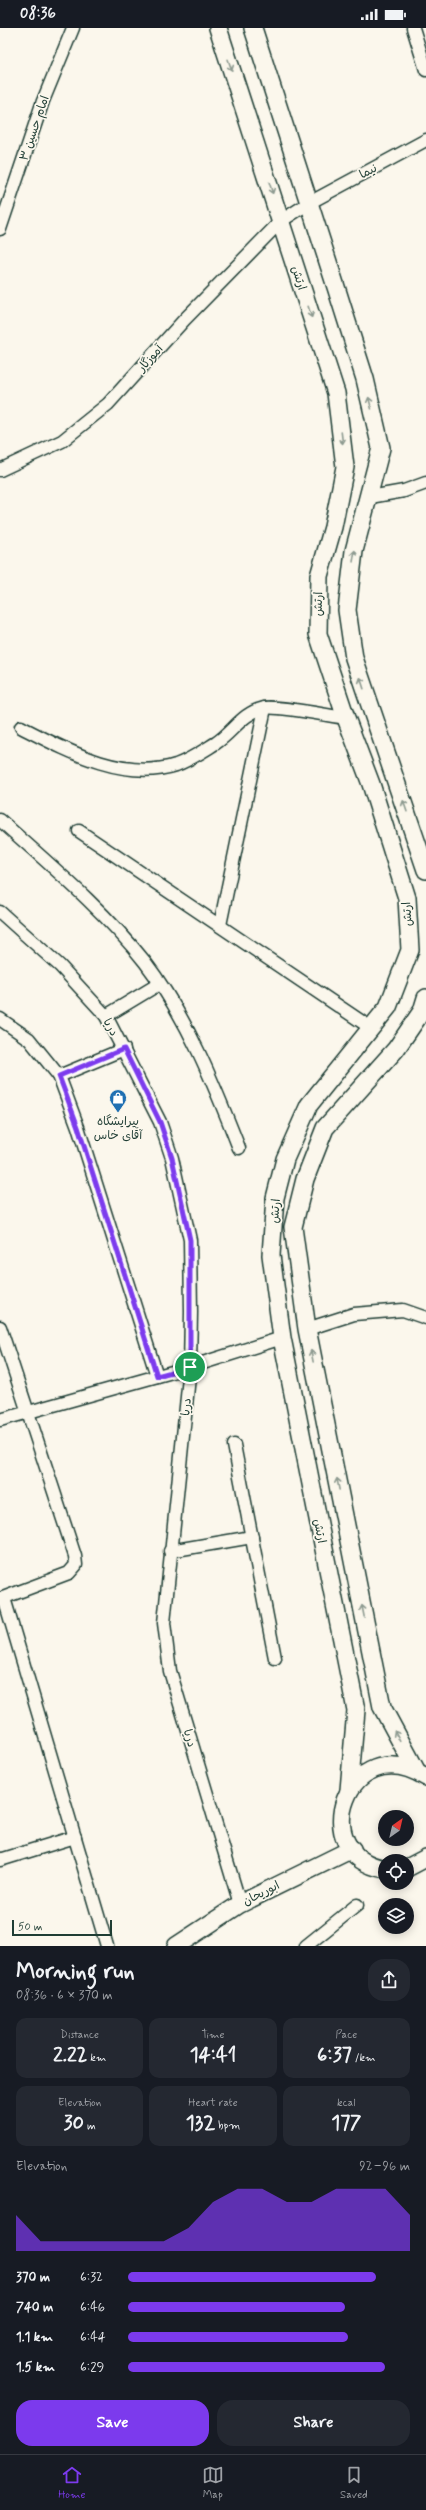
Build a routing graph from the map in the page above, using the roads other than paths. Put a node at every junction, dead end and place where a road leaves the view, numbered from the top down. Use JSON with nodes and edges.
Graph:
{"nodes":[{"id":1,"x":73,"y":28,"type":"edge"},
{"id":2,"x":218,"y":28,"type":"edge"},
{"id":3,"x":253,"y":28,"type":"edge"},
{"id":4,"x":413,"y":28,"type":"edge"},
{"id":5,"x":426,"y":70,"type":"edge"},
{"id":6,"x":426,"y":140,"type":"edge"},
{"id":7,"x":309,"y":203,"type":"junction"},
{"id":8,"x":282,"y":221,"type":"junction"},
{"id":9,"x":0,"y":229,"type":"edge"},
{"id":10,"x":0,"y":470,"type":"edge"},
{"id":11,"x":426,"y":483,"type":"edge"},
{"id":12,"x":370,"y":497,"type":"junction"},
{"id":13,"x":265,"y":708,"type":"junction"},
{"id":14,"x":346,"y":718,"type":"junction"},
{"id":15,"x":21,"y":727,"type":"dead end"},
{"id":16,"x":0,"y":820,"type":"edge"},
{"id":17,"x":80,"y":831,"type":"dead end"},
{"id":18,"x":420,"y":833,"type":"edge"},
{"id":19,"x":426,"y":870,"type":"edge"},
{"id":20,"x":0,"y":912,"type":"edge"},
{"id":21,"x":220,"y":925,"type":"junction"},
{"id":22,"x":159,"y":984,"type":"junction"},
{"id":23,"x":426,"y":998,"type":"edge"},
{"id":24,"x":106,"y":1016,"type":"junction"},
{"id":25,"x":0,"y":1019,"type":"edge"},
{"id":26,"x":370,"y":1028,"type":"junction"},
{"id":27,"x":124,"y":1049,"type":"junction"},
{"id":28,"x":59,"y":1076,"type":"junction"},
{"id":29,"x":239,"y":1148,"type":"dead end"},
{"id":30,"x":426,"y":1318,"type":"edge"},
{"id":31,"x":0,"y":1327,"type":"edge"},
{"id":32,"x":307,"y":1330,"type":"junction"},
{"id":33,"x":282,"y":1338,"type":"junction"},
{"id":34,"x":190,"y":1367,"type":"junction"},
{"id":35,"x":157,"y":1376,"type":"junction"},
{"id":36,"x":26,"y":1412,"type":"junction"},
{"id":37,"x":0,"y":1420,"type":"edge"},
{"id":38,"x":234,"y":1445,"type":"dead end"},
{"id":39,"x":252,"y":1536,"type":"junction"},
{"id":40,"x":170,"y":1551,"type":"junction"},
{"id":41,"x":2,"y":1599,"type":"edge"},
{"id":42,"x":275,"y":1658,"type":"dead end"},
{"id":43,"x":421,"y":1773,"type":"edge"},
{"id":44,"x":349,"y":1790,"type":"junction"},
{"id":45,"x":75,"y":1837,"type":"junction"},
{"id":46,"x":352,"y":1849,"type":"junction"},
{"id":47,"x":426,"y":1858,"type":"edge"},
{"id":48,"x":0,"y":1860,"type":"edge"},
{"id":49,"x":414,"y":1864,"type":"edge"},
{"id":50,"x":378,"y":1867,"type":"edge"},
{"id":51,"x":240,"y":1904,"type":"junction"},
{"id":52,"x":357,"y":1905,"type":"dead end"},
{"id":53,"x":107,"y":1946,"type":"edge"},
{"id":54,"x":176,"y":1946,"type":"edge"},
{"id":55,"x":306,"y":1946,"type":"edge"}],
"edges":[{"from":1,"to":9,"type":"street","name":"امام حسین ۳"},
{"from":2,"to":8,"type":"main road","name":"ارتش","one_way":true},
{"from":3,"to":7,"type":"main road"},
{"from":4,"to":5,"type":"street"},
{"from":6,"to":7,"type":"street","name":"نیما"},
{"from":7,"to":8,"type":"street","name":"نیما"},
{"from":12,"to":7,"type":"main road","one_way":true},
{"from":8,"to":10,"type":"street","name":"آموزگار"},
{"from":8,"to":14,"type":"main road","name":"ارتش","one_way":true},
{"from":11,"to":12,"type":"street"},
{"from":18,"to":12,"type":"main road","one_way":true},
{"from":13,"to":14,"type":"street"},
{"from":13,"to":15,"type":"street"},
{"from":13,"to":21,"type":"street"},
{"from":14,"to":26,"type":"main road","name":"ارتش"},
{"from":16,"to":22,"type":"street"},
{"from":17,"to":21,"type":"street"},
{"from":18,"to":19,"type":"main road"},
{"from":20,"to":24,"type":"street","name":"دریا"},
{"from":21,"to":26,"type":"street"},
{"from":22,"to":24,"type":"street"},
{"from":22,"to":29,"type":"street"},
{"from":23,"to":32,"type":"main road","name":"ارتش"},
{"from":24,"to":27,"type":"street","name":"دریا"},
{"from":25,"to":28,"type":"street"},
{"from":26,"to":33,"type":"main road","name":"ارتش"},
{"from":27,"to":28,"type":"street"},
{"from":27,"to":34,"type":"street","name":"دریا"},
{"from":28,"to":35,"type":"street"},
{"from":30,"to":32,"type":"street"},
{"from":31,"to":36,"type":"street"},
{"from":43,"to":32,"type":"main road","name":"ارتش","one_way":true},
{"from":33,"to":34,"type":"street"},
{"from":33,"to":44,"type":"main road","name":"ارتش"},
{"from":34,"to":35,"type":"street"},
{"from":34,"to":40,"type":"street","name":"دریا"},
{"from":35,"to":36,"type":"street"},
{"from":36,"to":37,"type":"street"},
{"from":36,"to":41,"type":"street"},
{"from":38,"to":39,"type":"street"},
{"from":39,"to":40,"type":"street"},
{"from":39,"to":42,"type":"street"},
{"from":40,"to":51,"type":"street","name":"دریا"},
{"from":41,"to":45,"type":"street"},
{"from":43,"to":44,"type":"main road"},
{"from":44,"to":46,"type":"main road"},
{"from":45,"to":48,"type":"street"},
{"from":45,"to":53,"type":"street"},
{"from":46,"to":50,"type":"main road"},
{"from":46,"to":51,"type":"main road","name":"ابوریحان"},
{"from":47,"to":49,"type":"main road"},
{"from":51,"to":54,"type":"main road","name":"ابوریحان"},
{"from":52,"to":55,"type":"street"}]}
